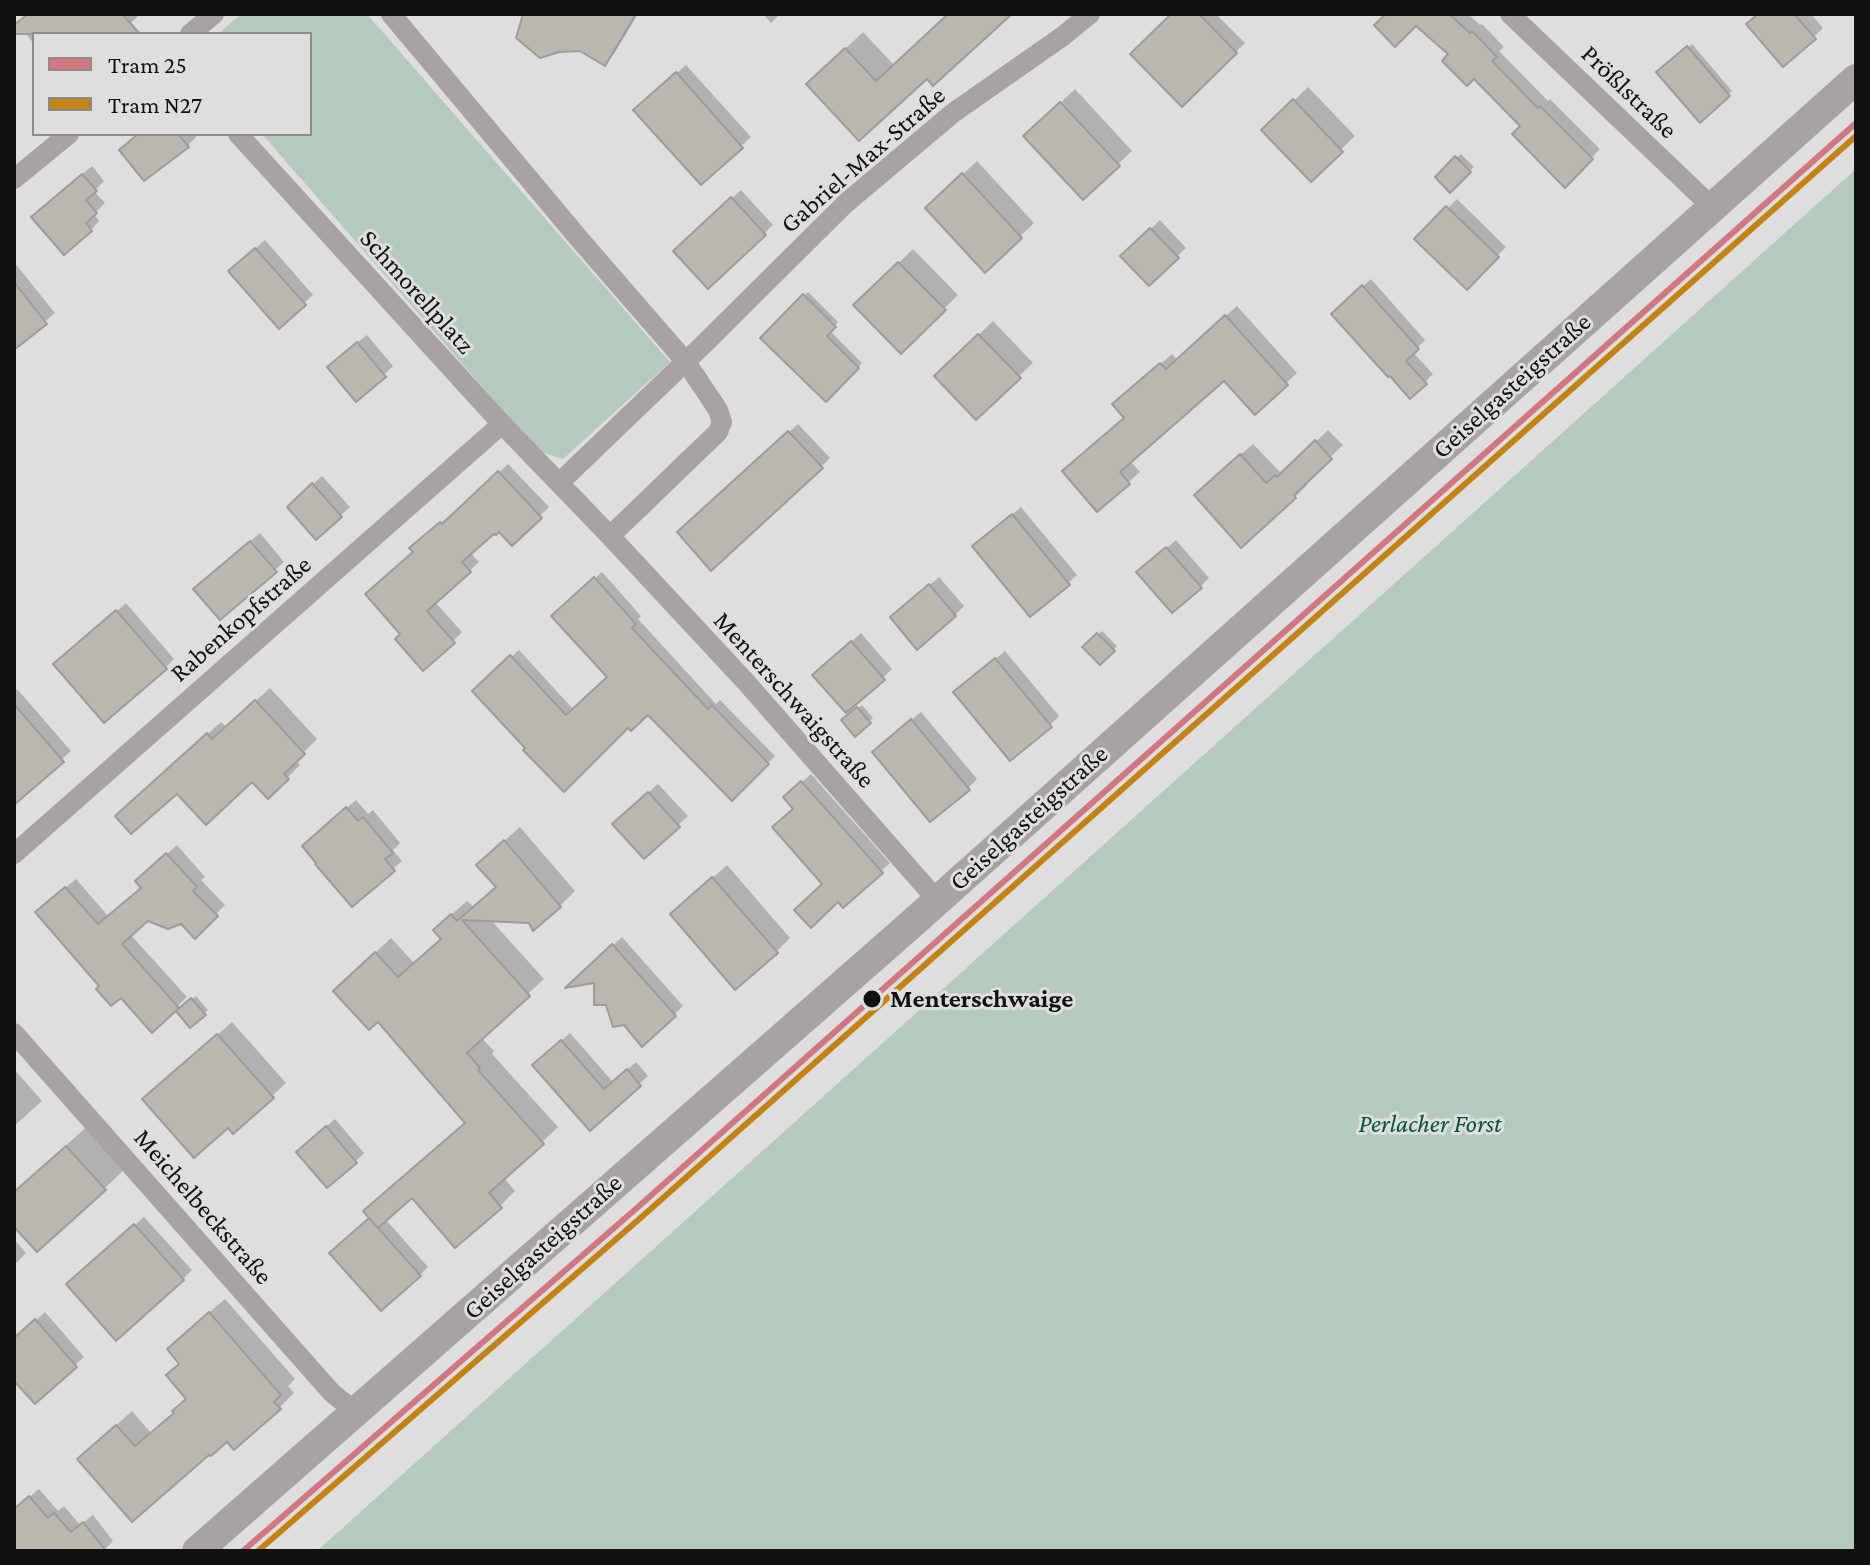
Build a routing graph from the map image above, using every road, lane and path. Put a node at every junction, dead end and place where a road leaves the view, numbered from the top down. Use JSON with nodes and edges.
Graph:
{"nodes":[{"id":1,"x":214,"y":14,"type":"edge"},
{"id":2,"x":391,"y":14,"type":"edge"},
{"id":3,"x":1090,"y":14,"type":"edge"},
{"id":4,"x":1510,"y":14,"type":"edge"},
{"id":5,"x":192,"y":32,"type":"edge"},
{"id":6,"x":1856,"y":79,"type":"edge"},
{"id":7,"x":67,"y":136,"type":"edge"},
{"id":8,"x":240,"y":136,"type":"edge"},
{"id":9,"x":14,"y":179,"type":"edge"},
{"id":10,"x":1712,"y":207,"type":"junction"},
{"id":11,"x":686,"y":362,"type":"junction"},
{"id":12,"x":502,"y":424,"type":"junction"},
{"id":13,"x":559,"y":483,"type":"junction"},
{"id":14,"x":610,"y":536,"type":"junction"},
{"id":15,"x":14,"y":854,"type":"edge"},
{"id":16,"x":937,"y":900,"type":"junction"},
{"id":17,"x":14,"y":1033,"type":"edge"},
{"id":18,"x":356,"y":1412,"type":"junction"},
{"id":19,"x":197,"y":1551,"type":"edge"}],
"edges":[{"from":1,"to":5,"type":"street"},
{"from":2,"to":11,"type":"street"},
{"from":3,"to":11,"type":"street","name":"Gabriel-Max-Straße"},
{"from":4,"to":10,"type":"street","name":"Prößlstraße"},
{"from":6,"to":10,"type":"main road","name":"Geiselgasteigstraße"},
{"from":7,"to":9,"type":"street"},
{"from":8,"to":12,"type":"street","name":"Schmorellplatz"},
{"from":10,"to":16,"type":"main road","name":"Geiselgasteigstraße"},
{"from":11,"to":13,"type":"street"},
{"from":11,"to":14,"type":"street"},
{"from":12,"to":13,"type":"street","name":"Schmorellplatz"},
{"from":12,"to":15,"type":"street","name":"Rabenkopfstraße"},
{"from":13,"to":14,"type":"street","name":"Schmorellplatz"},
{"from":14,"to":16,"type":"street","name":"Menterschwaigstraße"},
{"from":16,"to":18,"type":"main road","name":"Geiselgasteigstraße"},
{"from":17,"to":18,"type":"street","name":"Meichelbeckstraße"},
{"from":18,"to":19,"type":"main road","name":"Geiselgasteigstraße"}]}
